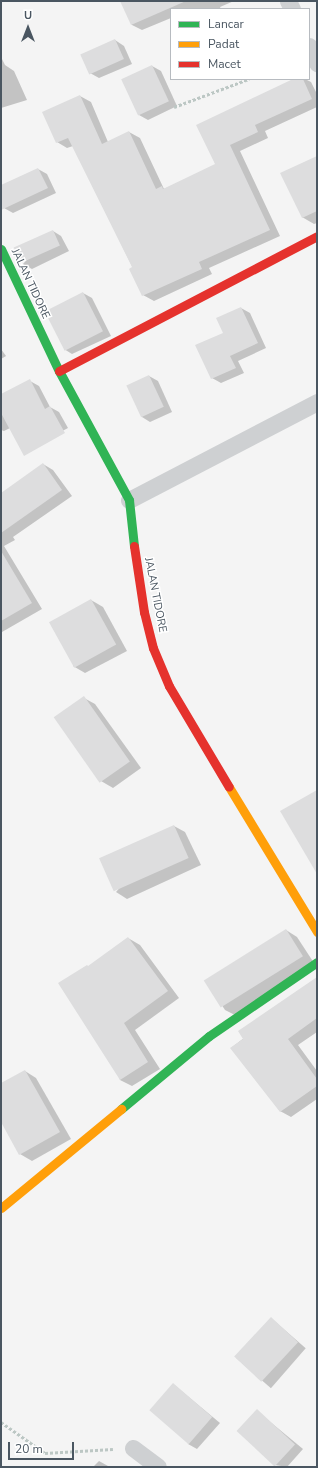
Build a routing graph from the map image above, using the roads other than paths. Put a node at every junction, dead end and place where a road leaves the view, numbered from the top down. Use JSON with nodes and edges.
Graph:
{"nodes":[{"id":1,"x":310,"y":48,"type":"edge"},
{"id":2,"x":317,"y":63,"type":"edge"},
{"id":3,"x":317,"y":236,"type":"edge"},
{"id":4,"x":1,"y":249,"type":"edge"},
{"id":5,"x":58,"y":371,"type":"junction"},
{"id":6,"x":317,"y":402,"type":"edge"},
{"id":7,"x":130,"y":500,"type":"junction"},
{"id":8,"x":317,"y":932,"type":"edge"},
{"id":9,"x":317,"y":962,"type":"edge"},
{"id":10,"x":1,"y":1208,"type":"edge"},
{"id":11,"x":133,"y":1448,"type":"road end"},
{"id":12,"x":158,"y":1467,"type":"edge"}],
"edges":[{"from":1,"to":2,"type":"street"},
{"from":3,"to":5,"type":"street"},
{"from":4,"to":5,"type":"street","name":"JALAN TIDORE"},
{"from":5,"to":7,"type":"street","name":"JALAN TIDORE"},
{"from":6,"to":7,"type":"street"},
{"from":7,"to":8,"type":"street","name":"JALAN TIDORE"},
{"from":9,"to":10,"type":"street"},
{"from":11,"to":12,"type":"street"}]}
